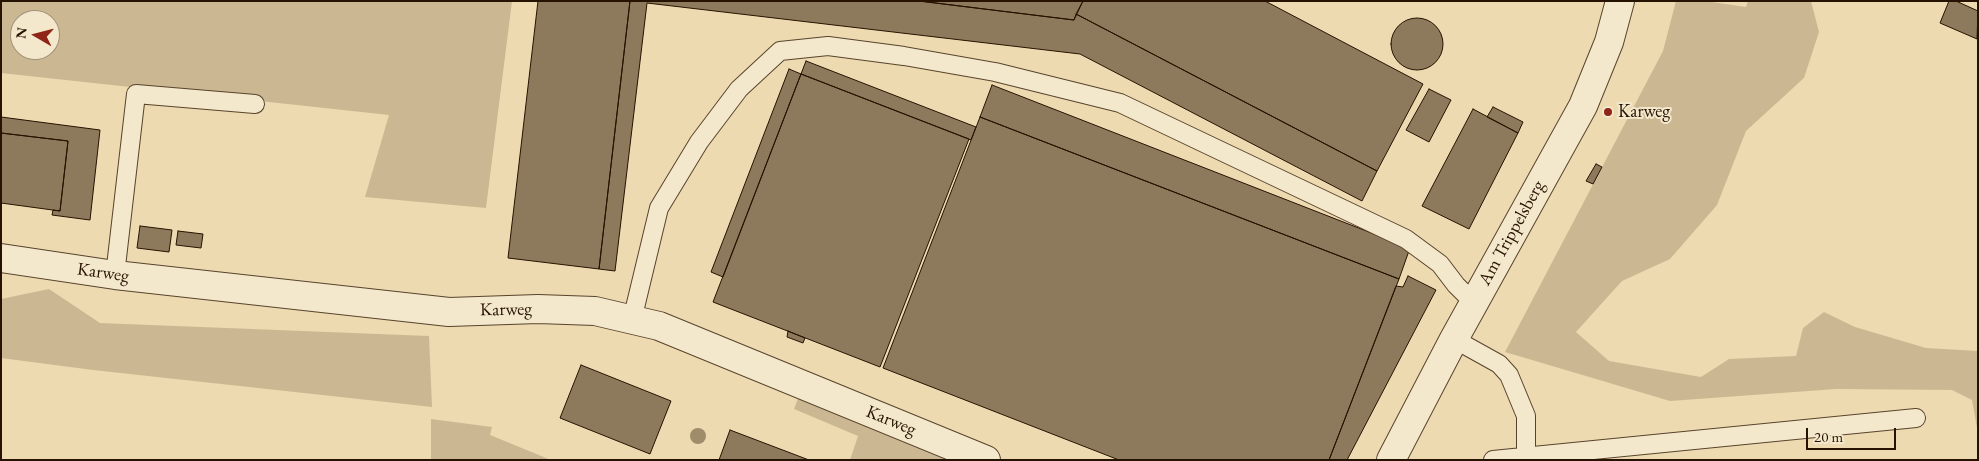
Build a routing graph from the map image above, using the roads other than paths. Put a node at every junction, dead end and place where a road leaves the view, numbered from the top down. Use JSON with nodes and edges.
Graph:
{"nodes":[{"id":1,"x":1620,"y":1,"type":"edge"},
{"id":2,"x":255,"y":104,"type":"dead end"},
{"id":3,"x":1,"y":258,"type":"edge"},
{"id":4,"x":115,"y":275,"type":"junction"},
{"id":5,"x":1473,"y":302,"type":"junction"},
{"id":6,"x":632,"y":320,"type":"junction"},
{"id":7,"x":1454,"y":339,"type":"junction"},
{"id":8,"x":1916,"y":418,"type":"dead end"},
{"id":9,"x":1526,"y":456,"type":"junction"},
{"id":10,"x":986,"y":460,"type":"edge"},
{"id":11,"x":1391,"y":460,"type":"edge"},
{"id":12,"x":1493,"y":460,"type":"edge"}],
"edges":[{"from":1,"to":5,"type":"street","name":"Am Trippelsberg"},
{"from":2,"to":4,"type":"lane"},
{"from":3,"to":4,"type":"street","name":"Karweg"},
{"from":4,"to":6,"type":"street","name":"Karweg"},
{"from":5,"to":6,"type":"lane"},
{"from":5,"to":7,"type":"street","name":"Am Trippelsberg"},
{"from":6,"to":10,"type":"street","name":"Karweg"},
{"from":7,"to":9,"type":"lane"},
{"from":7,"to":11,"type":"street","name":"Am Trippelsberg"},
{"from":8,"to":9,"type":"lane"},
{"from":9,"to":12,"type":"lane"}]}
